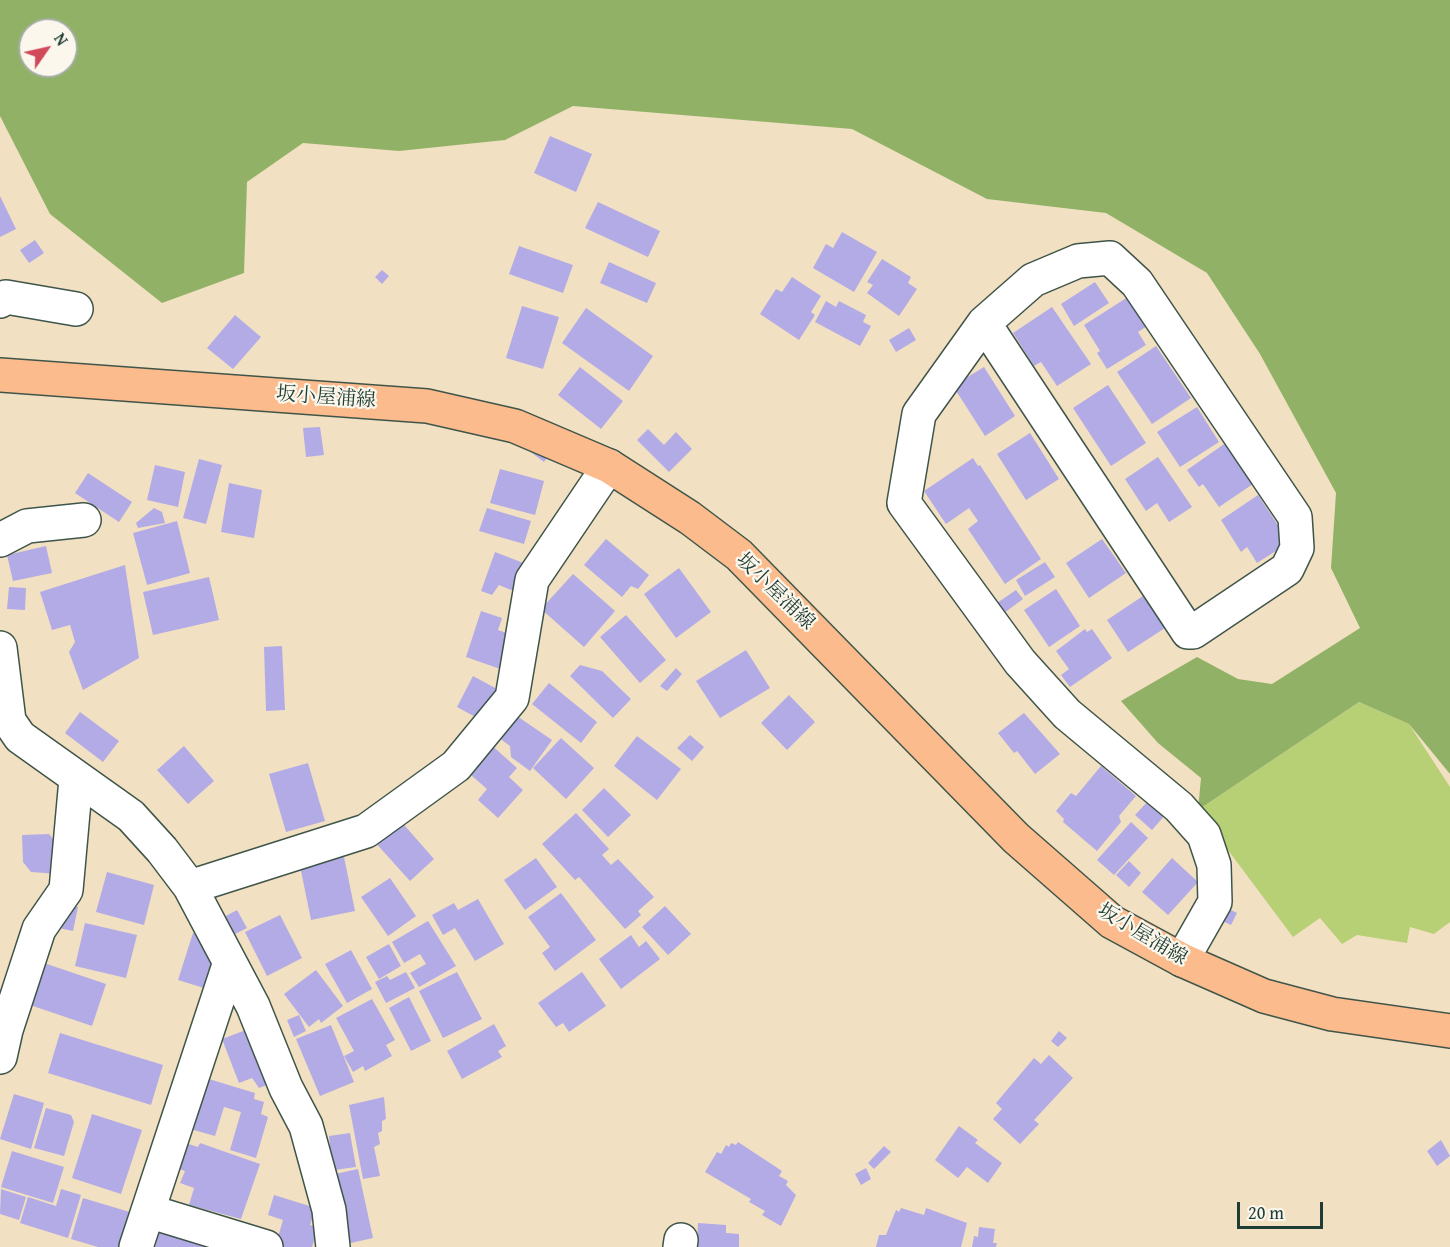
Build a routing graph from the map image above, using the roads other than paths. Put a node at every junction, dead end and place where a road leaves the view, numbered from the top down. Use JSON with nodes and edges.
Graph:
{"nodes":[{"id":1,"x":0,"y":301,"type":"edge"},
{"id":2,"x":76,"y":309,"type":"dead end"},
{"id":3,"x":984,"y":323,"type":"junction"},
{"id":4,"x":0,"y":375,"type":"edge"},
{"id":5,"x":609,"y":466,"type":"junction"},
{"id":6,"x":84,"y":520,"type":"dead end"},
{"id":7,"x":0,"y":540,"type":"edge"},
{"id":8,"x":0,"y":648,"type":"edge"},
{"id":9,"x":76,"y":779,"type":"junction"},
{"id":10,"x":190,"y":887,"type":"junction"},
{"id":11,"x":1182,"y":960,"type":"junction"},
{"id":12,"x":229,"y":965,"type":"junction"},
{"id":13,"x":1450,"y":1031,"type":"edge"},
{"id":14,"x":0,"y":1057,"type":"edge"},
{"id":15,"x":148,"y":1211,"type":"junction"},
{"id":16,"x":136,"y":1247,"type":"edge"},
{"id":17,"x":266,"y":1247,"type":"edge"},
{"id":18,"x":333,"y":1247,"type":"edge"}],
"edges":[{"from":1,"to":2,"type":"street"},
{"from":3,"to":3,"type":"street"},
{"from":3,"to":11,"type":"street"},
{"from":4,"to":5,"type":"main road","name":"坂小屋浦線"},
{"from":5,"to":10,"type":"street"},
{"from":5,"to":11,"type":"main road","name":"坂小屋浦線"},
{"from":6,"to":7,"type":"street"},
{"from":8,"to":9,"type":"street"},
{"from":9,"to":10,"type":"street"},
{"from":9,"to":14,"type":"street"},
{"from":10,"to":12,"type":"street"},
{"from":11,"to":13,"type":"main road","name":"坂小屋浦線"},
{"from":12,"to":15,"type":"street"},
{"from":12,"to":18,"type":"street"},
{"from":15,"to":16,"type":"street"},
{"from":15,"to":17,"type":"street"}]}
